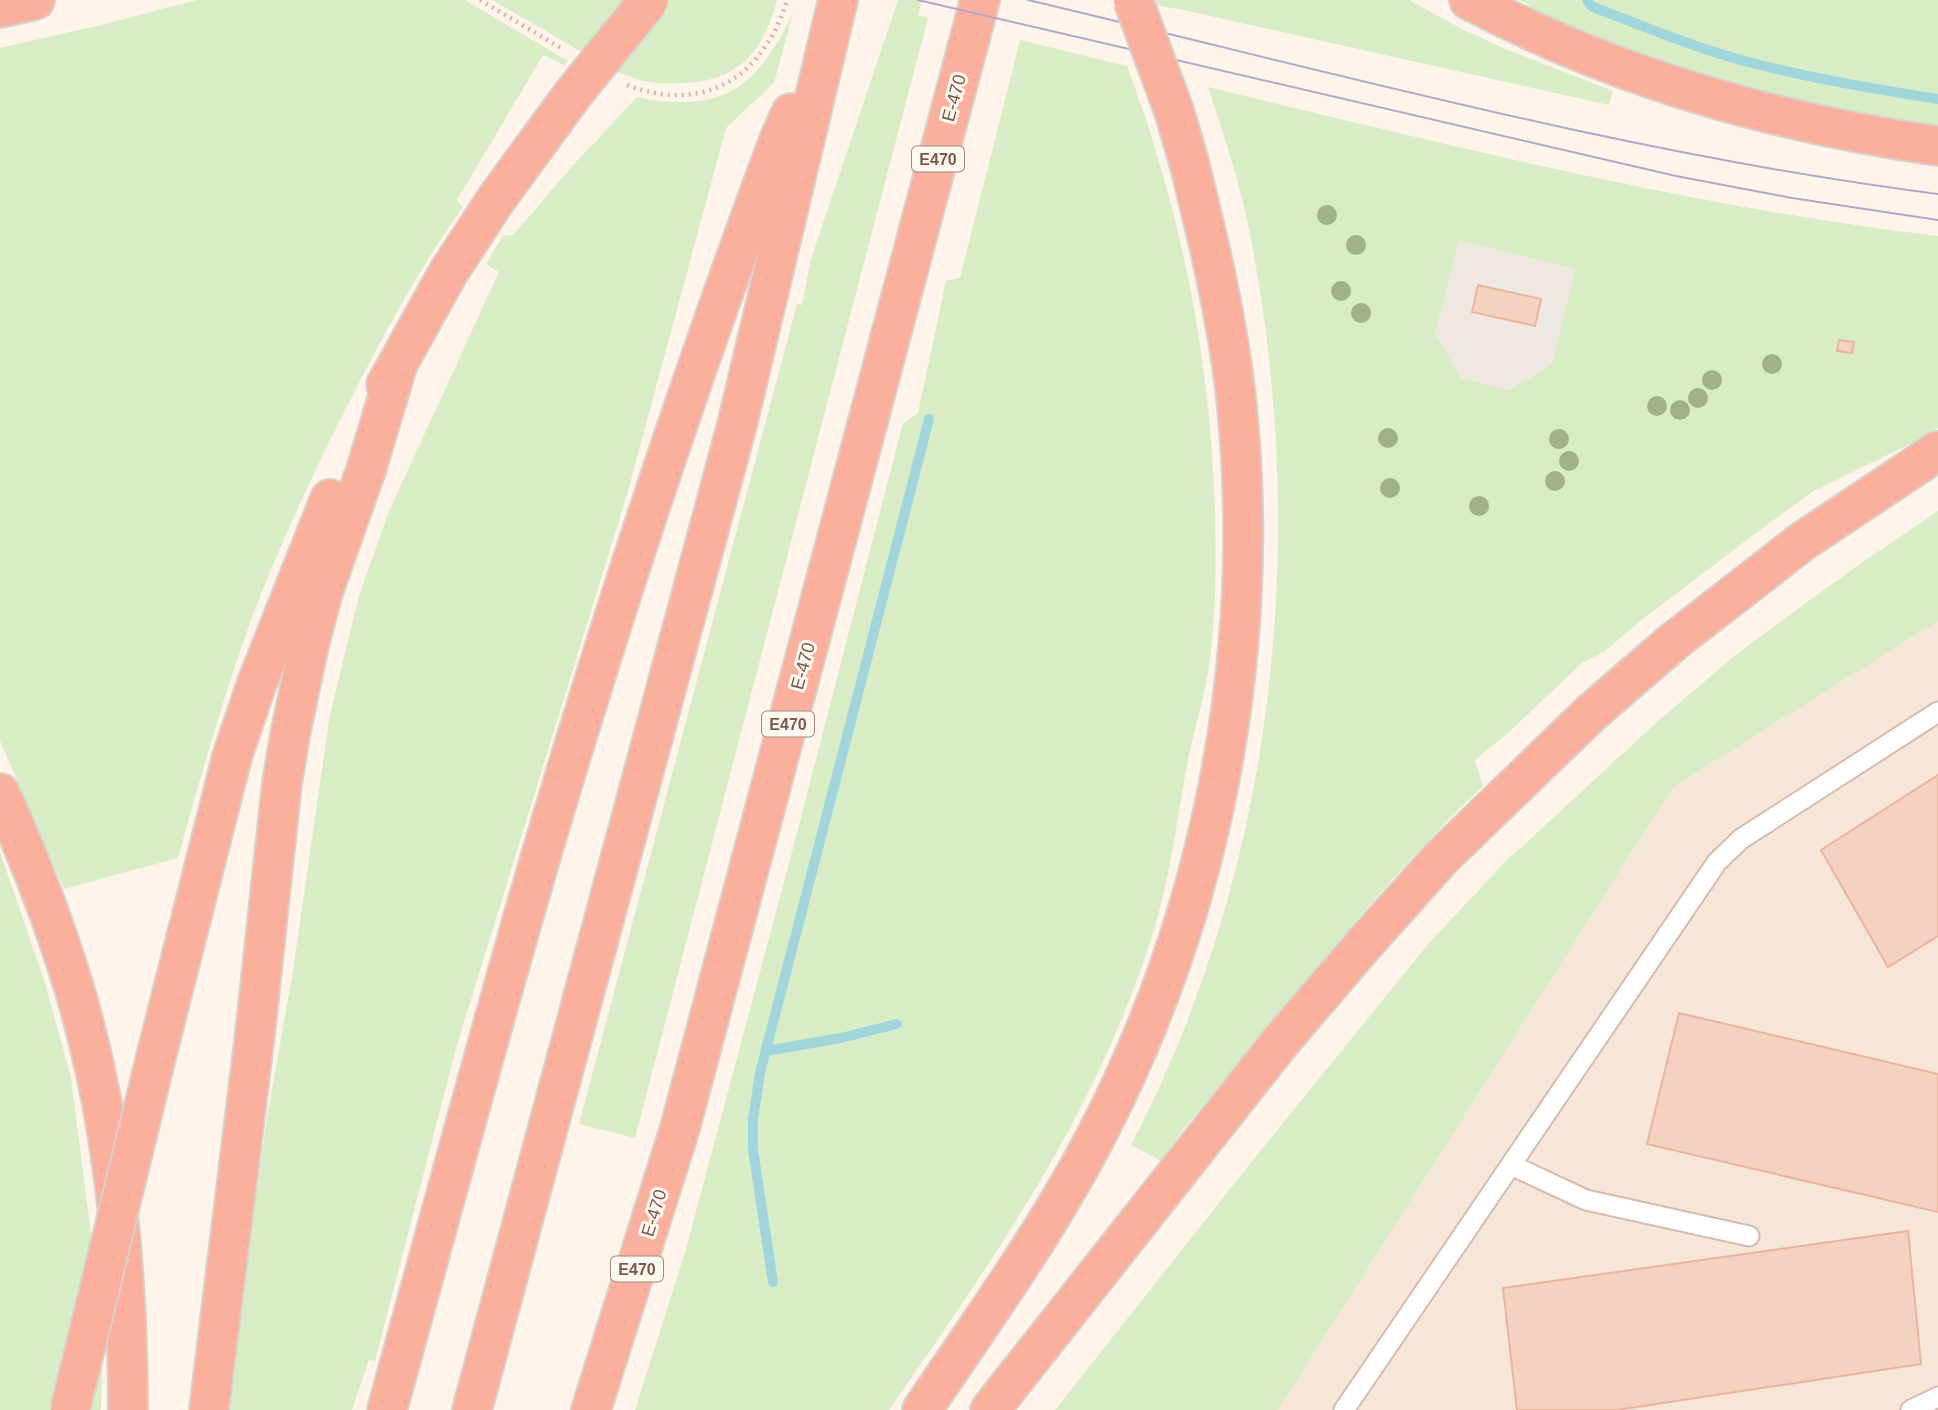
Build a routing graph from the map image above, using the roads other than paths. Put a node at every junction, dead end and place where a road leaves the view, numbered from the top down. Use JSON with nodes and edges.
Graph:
{"nodes":[{"id":1,"x":35,"y":0,"type":"edge"},
{"id":2,"x":649,"y":0,"type":"edge"},
{"id":3,"x":981,"y":0,"type":"edge"},
{"id":4,"x":1133,"y":0,"type":"edge"},
{"id":5,"x":1469,"y":0,"type":"edge"},
{"id":6,"x":0,"y":8,"type":"edge"},
{"id":7,"x":833,"y":17,"type":"edge"},
{"id":8,"x":1938,"y":146,"type":"edge"},
{"id":9,"x":398,"y":363,"type":"junction"},
{"id":10,"x":1938,"y":451,"type":"edge"},
{"id":11,"x":1938,"y":712,"type":"edge"},
{"id":12,"x":0,"y":793,"type":"edge"},
{"id":13,"x":1511,"y":1165,"type":"junction"},
{"id":14,"x":1749,"y":1236,"type":"dead end"},
{"id":15,"x":1938,"y":1397,"type":"edge"},
{"id":16,"x":1351,"y":1408,"type":"edge"},
{"id":17,"x":70,"y":1410,"type":"edge"},
{"id":18,"x":128,"y":1410,"type":"edge"},
{"id":19,"x":209,"y":1410,"type":"edge"},
{"id":20,"x":387,"y":1410,"type":"edge"},
{"id":21,"x":472,"y":1410,"type":"edge"},
{"id":22,"x":591,"y":1410,"type":"edge"},
{"id":23,"x":922,"y":1410,"type":"edge"},
{"id":24,"x":990,"y":1410,"type":"edge"},
{"id":25,"x":1911,"y":1410,"type":"edge"}],
"edges":[{"from":1,"to":6,"type":"highway"},
{"from":2,"to":9,"type":"highway","bridge":true},
{"from":3,"to":22,"type":"highway","name":"E-470","number":"E470"},
{"from":4,"to":23,"type":"highway","bridge":true},
{"from":5,"to":8,"type":"highway"},
{"from":7,"to":20,"type":"highway"},
{"from":7,"to":21,"type":"highway"},
{"from":9,"to":17,"type":"highway","bridge":true},
{"from":9,"to":19,"type":"highway"},
{"from":10,"to":24,"type":"highway"},
{"from":11,"to":13,"type":"lane"},
{"from":12,"to":18,"type":"highway"},
{"from":13,"to":14,"type":"lane"},
{"from":13,"to":16,"type":"lane"},
{"from":15,"to":25,"type":"lane"}]}
